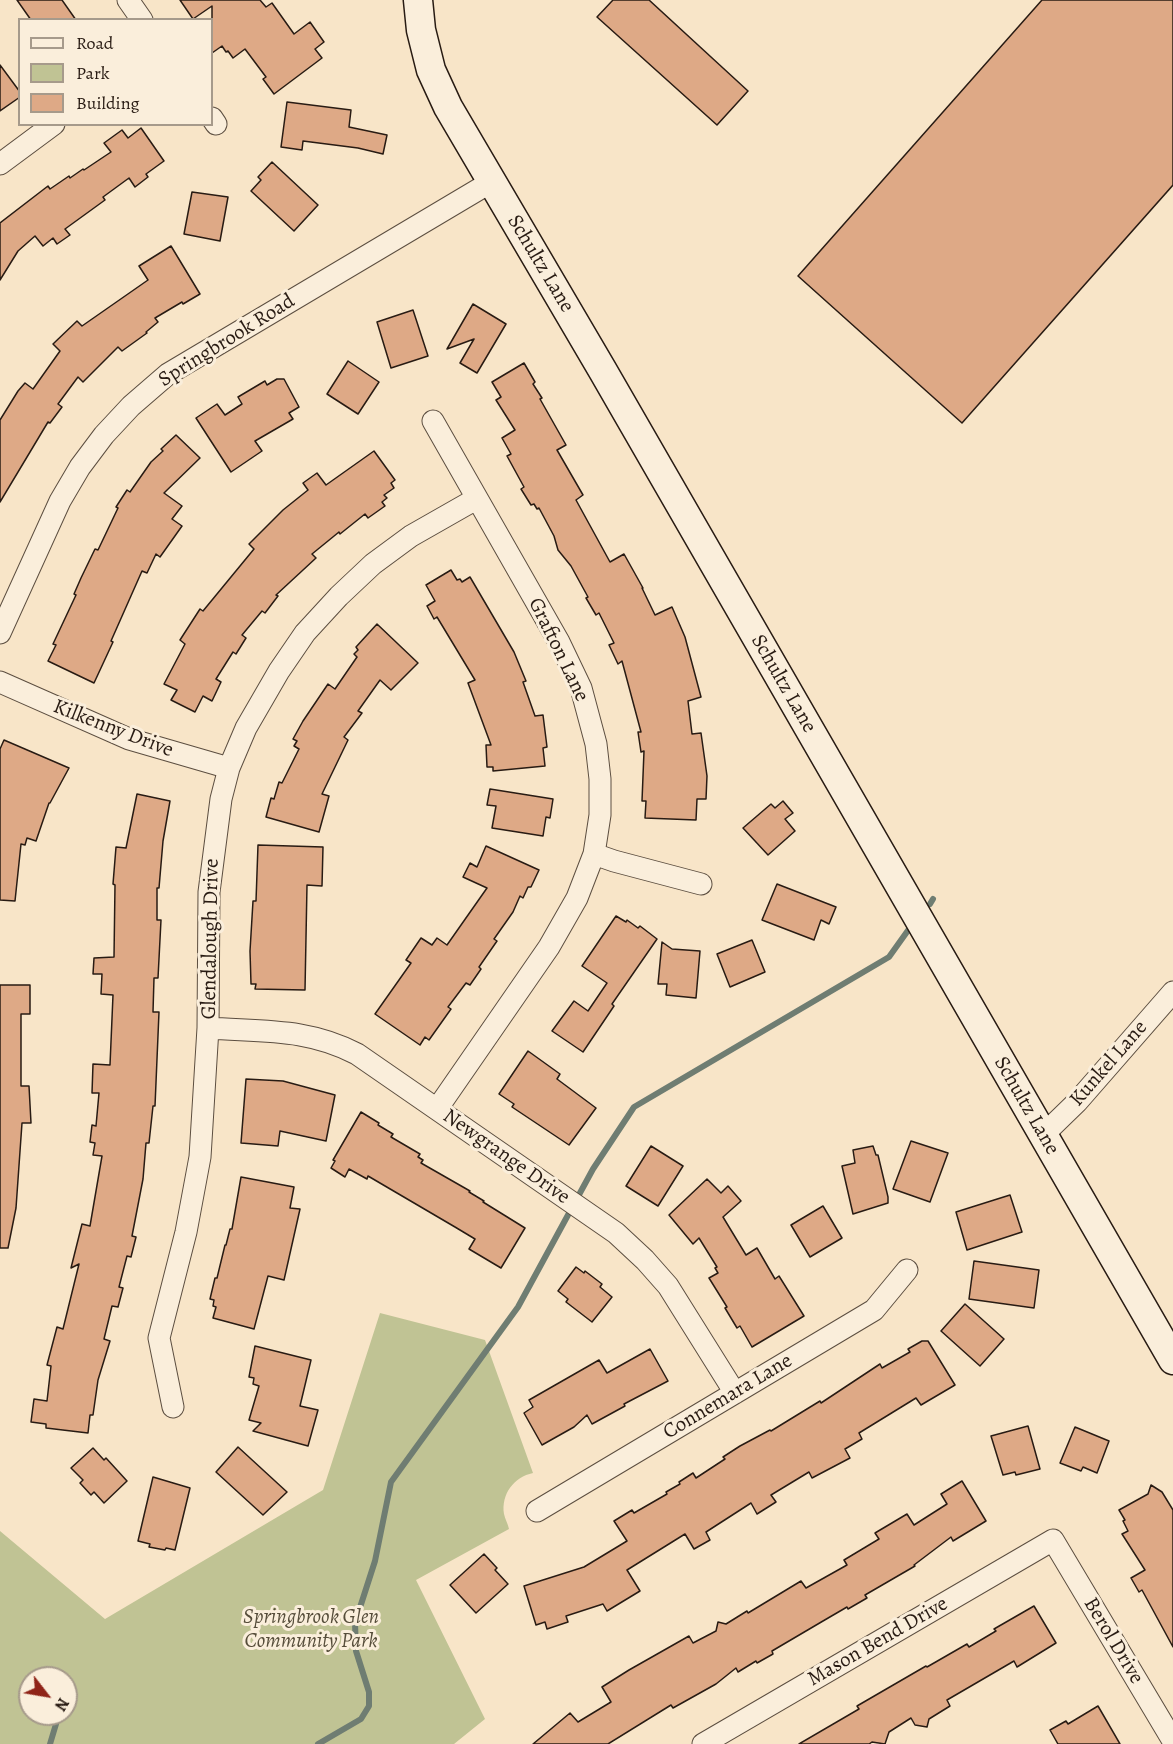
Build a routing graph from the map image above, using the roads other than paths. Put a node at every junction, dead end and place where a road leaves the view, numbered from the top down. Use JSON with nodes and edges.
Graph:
{"nodes":[{"id":1,"x":128,"y":0,"type":"edge"},
{"id":2,"x":418,"y":0,"type":"edge"},
{"id":3,"x":141,"y":18,"type":"edge"},
{"id":4,"x":51,"y":126,"type":"edge"},
{"id":5,"x":0,"y":164,"type":"edge"},
{"id":6,"x":490,"y":182,"type":"junction"},
{"id":7,"x":433,"y":421,"type":"dead end"},
{"id":8,"x":476,"y":498,"type":"junction"},
{"id":9,"x":0,"y":633,"type":"edge"},
{"id":10,"x":0,"y":682,"type":"edge"},
{"id":11,"x":229,"y":768,"type":"junction"},
{"id":12,"x":594,"y":854,"type":"junction"},
{"id":13,"x":701,"y":884,"type":"dead end"},
{"id":14,"x":1173,"y":992,"type":"edge"},
{"id":15,"x":208,"y":1028,"type":"junction"},
{"id":16,"x":437,"y":1109,"type":"junction"},
{"id":17,"x":1043,"y":1135,"type":"junction"},
{"id":18,"x":907,"y":1270,"type":"dead end"},
{"id":19,"x":1173,"y":1360,"type":"edge"},
{"id":20,"x":735,"y":1393,"type":"junction"},
{"id":21,"x":173,"y":1407,"type":"dead end"},
{"id":22,"x":537,"y":1512,"type":"dead end"},
{"id":23,"x":1053,"y":1540,"type":"joint"},
{"id":24,"x":1173,"y":1741,"type":"edge"},
{"id":25,"x":703,"y":1744,"type":"edge"}],
"edges":[{"from":1,"to":3,"type":"street"},
{"from":2,"to":6,"type":"street","name":"Schultz Lane"},
{"from":4,"to":5,"type":"street"},
{"from":6,"to":9,"type":"street","name":"Springbrook Road"},
{"from":6,"to":17,"type":"street","name":"Schultz Lane"},
{"from":7,"to":8,"type":"street","name":"Grafton Lane"},
{"from":8,"to":11,"type":"street","name":"Glendalough Drive"},
{"from":8,"to":12,"type":"street","name":"Grafton Lane"},
{"from":10,"to":11,"type":"street","name":"Kilkenny Drive"},
{"from":11,"to":15,"type":"street","name":"Glendalough Drive"},
{"from":12,"to":13,"type":"street"},
{"from":12,"to":16,"type":"street","name":"Grafton Lane"},
{"from":14,"to":17,"type":"street","name":"Kunkel Lane"},
{"from":15,"to":16,"type":"street","name":"Newgrange Drive"},
{"from":15,"to":21,"type":"street","name":"Glendalough Drive"},
{"from":16,"to":20,"type":"street","name":"Newgrange Drive"},
{"from":17,"to":19,"type":"street","name":"Schultz Lane"},
{"from":18,"to":20,"type":"street","name":"Connemara Lane"},
{"from":20,"to":22,"type":"street","name":"Connemara Lane"},
{"from":23,"to":24,"type":"street","name":"Berol Drive"},
{"from":23,"to":25,"type":"street","name":"Mason Bend Drive"}]}
